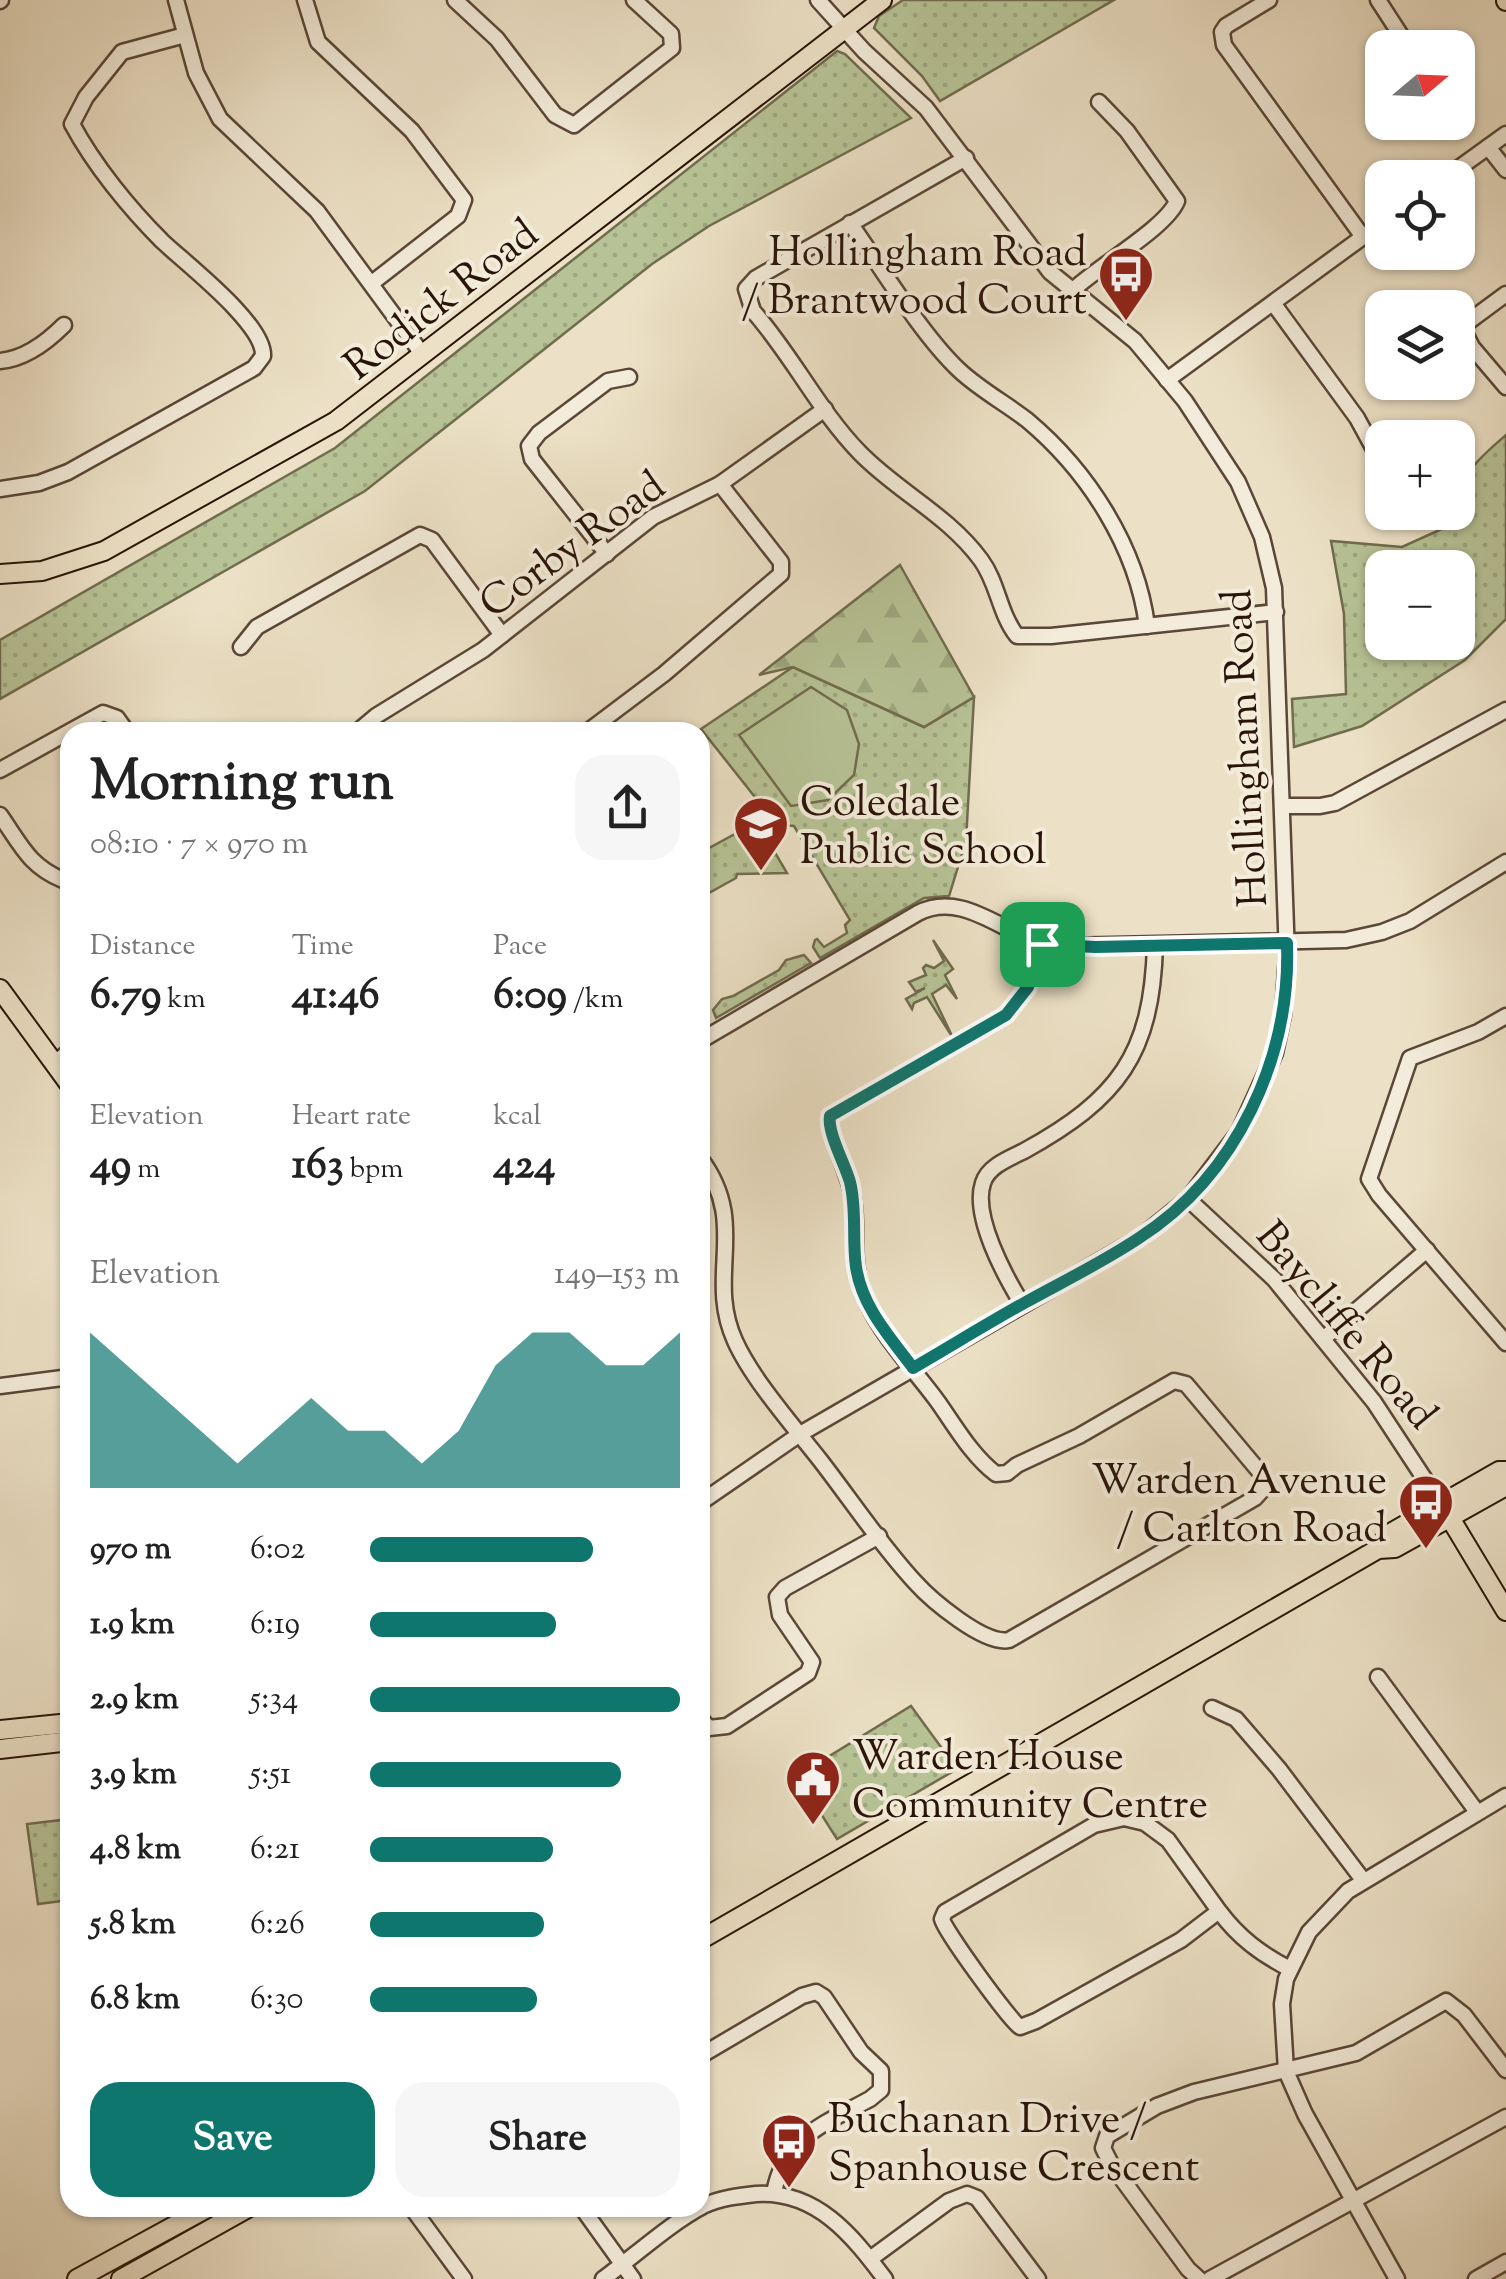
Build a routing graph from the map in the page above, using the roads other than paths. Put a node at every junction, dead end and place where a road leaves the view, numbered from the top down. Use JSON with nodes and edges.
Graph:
{"nodes":[{"id":1,"x":176,"y":0,"type":"edge"},
{"id":2,"x":454,"y":0,"type":"edge"},
{"id":3,"x":634,"y":0,"type":"edge"},
{"id":4,"x":818,"y":0,"type":"edge"},
{"id":5,"x":882,"y":0,"type":"edge"},
{"id":6,"x":1270,"y":0,"type":"edge"},
{"id":7,"x":1378,"y":0,"type":"edge"},
{"id":8,"x":309,"y":1,"type":"edge"},
{"id":9,"x":844,"y":29,"type":"junction"},
{"id":10,"x":1397,"y":30,"type":"edge"},
{"id":11,"x":185,"y":35,"type":"junction"},
{"id":12,"x":1099,"y":102,"type":"dead end"},
{"id":13,"x":1506,"y":134,"type":"edge"},
{"id":14,"x":1488,"y":146,"type":"junction"},
{"id":15,"x":966,"y":158,"type":"junction"},
{"id":16,"x":1470,"y":160,"type":"edge"},
{"id":17,"x":1506,"y":170,"type":"edge"},
{"id":18,"x":850,"y":223,"type":"junction"},
{"id":19,"x":1363,"y":237,"type":"joint"},
{"id":20,"x":372,"y":283,"type":"junction"},
{"id":21,"x":1072,"y":291,"type":"junction"},
{"id":22,"x":1506,"y":294,"type":"edge"},
{"id":23,"x":1273,"y":303,"type":"junction"},
{"id":24,"x":64,"y":325,"type":"dead end"},
{"id":25,"x":423,"y":355,"type":"junction"},
{"id":26,"x":0,"y":361,"type":"edge"},
{"id":27,"x":629,"y":377,"type":"dead end"},
{"id":28,"x":1167,"y":380,"type":"junction"},
{"id":29,"x":1506,"y":387,"type":"edge"},
{"id":30,"x":824,"y":409,"type":"junction"},
{"id":31,"x":1365,"y":433,"type":"edge"},
{"id":32,"x":720,"y":484,"type":"junction"},
{"id":33,"x":0,"y":489,"type":"edge"},
{"id":34,"x":607,"y":554,"type":"junction"},
{"id":35,"x":0,"y":574,"type":"edge"},
{"id":36,"x":1276,"y":612,"type":"junction"},
{"id":37,"x":1147,"y":626,"type":"junction"},
{"id":38,"x":502,"y":635,"type":"junction"},
{"id":39,"x":241,"y":648,"type":"dead end"},
{"id":40,"x":1506,"y":710,"type":"edge"},
{"id":41,"x":87,"y":722,"type":"edge"},
{"id":42,"x":119,"y":722,"type":"edge"},
{"id":43,"x":369,"y":722,"type":"edge"},
{"id":44,"x":600,"y":722,"type":"edge"},
{"id":45,"x":60,"y":737,"type":"edge"},
{"id":46,"x":0,"y":770,"type":"edge"},
{"id":47,"x":1283,"y":806,"type":"junction"},
{"id":48,"x":0,"y":815,"type":"edge"},
{"id":49,"x":1506,"y":862,"type":"edge"},
{"id":50,"x":60,"y":879,"type":"edge"},
{"id":51,"x":1287,"y":943,"type":"junction"},
{"id":52,"x":1042,"y":944,"type":"junction"},
{"id":53,"x":1155,"y":945,"type":"junction"},
{"id":54,"x":0,"y":989,"type":"edge"},
{"id":55,"x":1506,"y":1016,"type":"edge"},
{"id":56,"x":710,"y":1035,"type":"edge"},
{"id":57,"x":60,"y":1058,"type":"edge"},
{"id":58,"x":54,"y":1063,"type":"junction"},
{"id":59,"x":60,"y":1072,"type":"edge"},
{"id":60,"x":710,"y":1172,"type":"edge"},
{"id":61,"x":1188,"y":1198,"type":"junction"},
{"id":62,"x":1428,"y":1250,"type":"junction"},
{"id":63,"x":1022,"y":1304,"type":"junction"},
{"id":64,"x":1323,"y":1339,"type":"junction"},
{"id":65,"x":1506,"y":1343,"type":"edge"},
{"id":66,"x":913,"y":1368,"type":"junction"},
{"id":67,"x":60,"y":1378,"type":"edge"},
{"id":68,"x":0,"y":1386,"type":"edge"},
{"id":69,"x":800,"y":1434,"type":"junction"},
{"id":70,"x":1506,"y":1470,"type":"edge"},
{"id":71,"x":1506,"y":1486,"type":"edge"},
{"id":72,"x":710,"y":1497,"type":"edge"},
{"id":73,"x":1445,"y":1511,"type":"junction"},
{"id":74,"x":878,"y":1536,"type":"junction"},
{"id":75,"x":1506,"y":1610,"type":"edge"},
{"id":76,"x":1378,"y":1677,"type":"dead end"},
{"id":77,"x":1212,"y":1708,"type":"dead end"},
{"id":78,"x":60,"y":1724,"type":"edge"},
{"id":79,"x":710,"y":1728,"type":"edge"},
{"id":80,"x":0,"y":1730,"type":"edge"},
{"id":81,"x":60,"y":1742,"type":"edge"},
{"id":82,"x":0,"y":1749,"type":"edge"},
{"id":83,"x":1506,"y":1796,"type":"edge"},
{"id":84,"x":1477,"y":1812,"type":"junction"},
{"id":85,"x":1362,"y":1880,"type":"junction"},
{"id":86,"x":1220,"y":1910,"type":"junction"},
{"id":87,"x":710,"y":1934,"type":"edge"},
{"id":88,"x":1290,"y":1969,"type":"junction"},
{"id":89,"x":710,"y":2050,"type":"edge"},
{"id":90,"x":1506,"y":2070,"type":"edge"},
{"id":91,"x":1286,"y":2071,"type":"junction"},
{"id":92,"x":1506,"y":2117,"type":"edge"},
{"id":93,"x":774,"y":2193,"type":"junction"},
{"id":94,"x":1352,"y":2200,"type":"junction"},
{"id":95,"x":710,"y":2203,"type":"edge"},
{"id":96,"x":191,"y":2217,"type":"edge"},
{"id":97,"x":232,"y":2217,"type":"edge"},
{"id":98,"x":419,"y":2217,"type":"edge"},
{"id":99,"x":588,"y":2217,"type":"edge"},
{"id":100,"x":689,"y":2217,"type":"edge"},
{"id":101,"x":870,"y":2259,"type":"junction"},
{"id":102,"x":1506,"y":2262,"type":"edge"},
{"id":103,"x":622,"y":2265,"type":"junction"},
{"id":104,"x":77,"y":2279,"type":"edge"},
{"id":105,"x":120,"y":2279,"type":"edge"},
{"id":106,"x":464,"y":2279,"type":"edge"},
{"id":107,"x":604,"y":2279,"type":"edge"},
{"id":108,"x":633,"y":2279,"type":"edge"},
{"id":109,"x":885,"y":2279,"type":"edge"},
{"id":110,"x":1038,"y":2279,"type":"edge"},
{"id":111,"x":1199,"y":2279,"type":"edge"},
{"id":112,"x":1210,"y":2279,"type":"edge"},
{"id":113,"x":1397,"y":2279,"type":"edge"},
{"id":114,"x":1476,"y":2279,"type":"edge"}],
"edges":[{"from":1,"to":11,"type":"street"},
{"from":2,"to":3,"type":"street"},
{"from":4,"to":9,"type":"street","name":"Hollingham Road"},
{"from":5,"to":9,"type":"main road","name":"Rodick Road"},
{"from":6,"to":19,"type":"street"},
{"from":7,"to":10,"type":"street"},
{"from":8,"to":20,"type":"street"},
{"from":9,"to":15,"type":"street","name":"Hollingham Road"},
{"from":9,"to":25,"type":"main road","name":"Rodick Road"},
{"from":11,"to":20,"type":"street"},
{"from":11,"to":33,"type":"street"},
{"from":12,"to":21,"type":"street"},
{"from":13,"to":14,"type":"street"},
{"from":14,"to":16,"type":"street"},
{"from":14,"to":17,"type":"street"},
{"from":15,"to":18,"type":"street"},
{"from":15,"to":21,"type":"street","name":"Hollingham Road"},
{"from":18,"to":30,"type":"street"},
{"from":18,"to":37,"type":"street"},
{"from":19,"to":23,"type":"street"},
{"from":20,"to":25,"type":"street"},
{"from":21,"to":28,"type":"street","name":"Hollingham Road"},
{"from":22,"to":29,"type":"street"},
{"from":23,"to":28,"type":"street"},
{"from":23,"to":31,"type":"street"},
{"from":24,"to":26,"type":"street"},
{"from":25,"to":35,"type":"main road","name":"Rodick Road"},
{"from":27,"to":34,"type":"street"},
{"from":28,"to":36,"type":"street","name":"Hollingham Road"},
{"from":30,"to":32,"type":"street","name":"Corby Road"},
{"from":30,"to":37,"type":"street"},
{"from":32,"to":34,"type":"street","name":"Corby Road"},
{"from":32,"to":44,"type":"street"},
{"from":34,"to":38,"type":"street","name":"Corby Road"},
{"from":36,"to":37,"type":"street"},
{"from":36,"to":47,"type":"street","name":"Hollingham Road"},
{"from":38,"to":39,"type":"street"},
{"from":38,"to":43,"type":"street","name":"Corby Road"},
{"from":40,"to":47,"type":"street"},
{"from":41,"to":42,"type":"street"},
{"from":45,"to":46,"type":"street"},
{"from":47,"to":51,"type":"street","name":"Hollingham Road"},
{"from":48,"to":50,"type":"street"},
{"from":49,"to":51,"type":"street"},
{"from":51,"to":53,"type":"street"},
{"from":51,"to":61,"type":"street","name":"Hollingham Road"},
{"from":52,"to":53,"type":"street"},
{"from":52,"to":56,"type":"street"},
{"from":52,"to":66,"type":"street"},
{"from":53,"to":63,"type":"street"},
{"from":54,"to":58,"type":"main road"},
{"from":55,"to":62,"type":"street"},
{"from":57,"to":58,"type":"street"},
{"from":58,"to":59,"type":"main road"},
{"from":60,"to":69,"type":"street"},
{"from":61,"to":63,"type":"street","name":"Hollingham Road"},
{"from":61,"to":64,"type":"street","name":"Baycliffe Road"},
{"from":62,"to":64,"type":"street"},
{"from":62,"to":65,"type":"street"},
{"from":63,"to":66,"type":"street","name":"Hollingham Road"},
{"from":64,"to":73,"type":"street","name":"Baycliffe Road"},
{"from":66,"to":69,"type":"street","name":"Hollingham Road"},
{"from":66,"to":74,"type":"street"},
{"from":67,"to":68,"type":"street"},
{"from":69,"to":72,"type":"street","name":"Hollingham Road"},
{"from":69,"to":74,"type":"street"},
{"from":70,"to":73,"type":"main road"},
{"from":71,"to":73,"type":"main road"},
{"from":73,"to":75,"type":"main road"},
{"from":73,"to":87,"type":"main road"},
{"from":74,"to":79,"type":"street"},
{"from":76,"to":84,"type":"street"},
{"from":77,"to":85,"type":"street"},
{"from":78,"to":80,"type":"main road"},
{"from":81,"to":82,"type":"main road"},
{"from":83,"to":84,"type":"street"},
{"from":84,"to":85,"type":"street"},
{"from":85,"to":88,"type":"street"},
{"from":86,"to":86,"type":"street"},
{"from":86,"to":88,"type":"street"},
{"from":88,"to":91,"type":"street"},
{"from":89,"to":93,"type":"street"},
{"from":90,"to":91,"type":"street"},
{"from":91,"to":94,"type":"street"},
{"from":91,"to":111,"type":"street"},
{"from":92,"to":94,"type":"street"},
{"from":93,"to":95,"type":"street"},
{"from":93,"to":101,"type":"street"},
{"from":94,"to":112,"type":"street"},
{"from":94,"to":113,"type":"street"},
{"from":96,"to":104,"type":"main road"},
{"from":97,"to":105,"type":"main road"},
{"from":98,"to":106,"type":"street"},
{"from":99,"to":103,"type":"street"},
{"from":100,"to":103,"type":"street"},
{"from":101,"to":109,"type":"street"},
{"from":101,"to":110,"type":"street"},
{"from":102,"to":114,"type":"street"},
{"from":103,"to":107,"type":"street"},
{"from":103,"to":108,"type":"street"}]}
